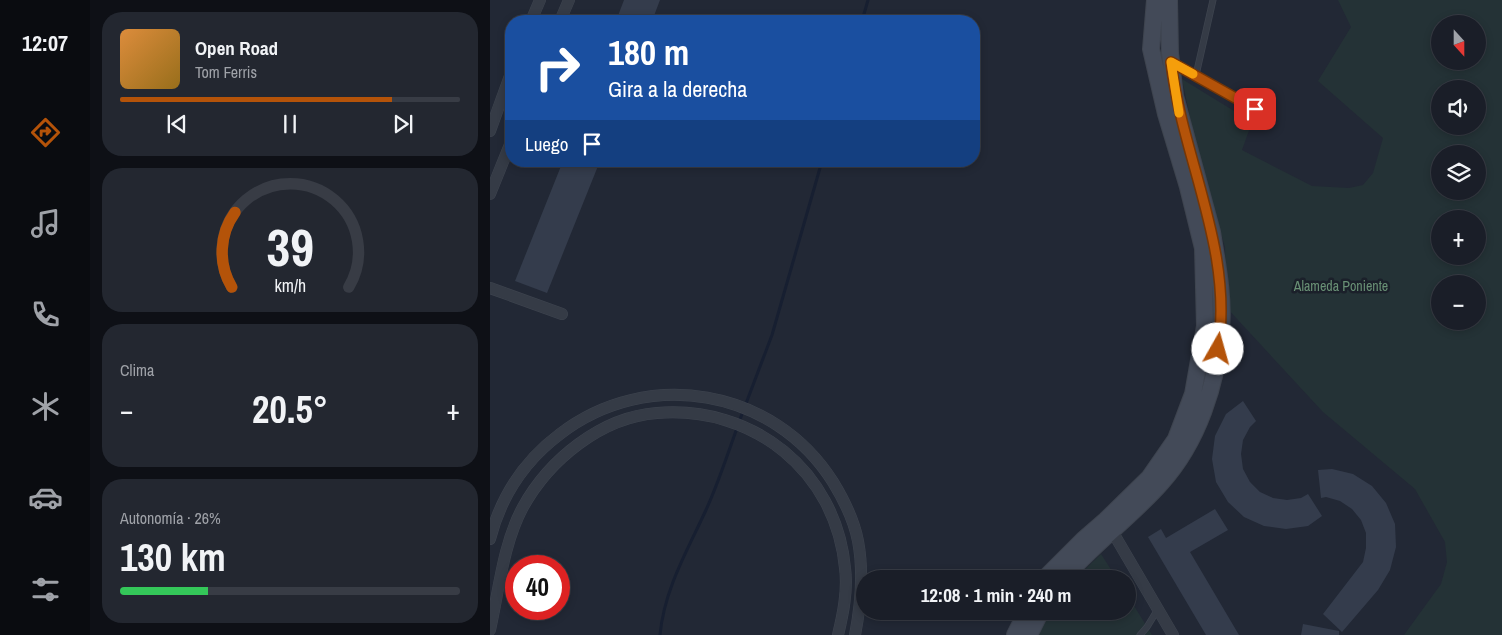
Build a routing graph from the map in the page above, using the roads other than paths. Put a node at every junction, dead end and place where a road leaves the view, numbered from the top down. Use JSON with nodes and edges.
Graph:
{"nodes":[{"id":1,"x":540,"y":0,"type":"edge"},
{"id":2,"x":568,"y":0,"type":"edge"},
{"id":3,"x":1155,"y":0,"type":"edge"},
{"id":4,"x":1169,"y":0,"type":"edge"},
{"id":5,"x":1213,"y":0,"type":"edge"},
{"id":6,"x":534,"y":15,"type":"edge"},
{"id":7,"x":562,"y":15,"type":"edge"},
{"id":8,"x":1171,"y":62,"type":"junction"},
{"id":9,"x":1196,"y":75,"type":"junction"},
{"id":10,"x":505,"y":88,"type":"edge"},
{"id":11,"x":1270,"y":117,"type":"dead end"},
{"id":12,"x":492,"y":120,"type":"edge"},
{"id":13,"x":505,"y":157,"type":"edge"},
{"id":14,"x":490,"y":194,"type":"edge"},
{"id":15,"x":490,"y":288,"type":"edge"},
{"id":16,"x":562,"y":314,"type":"dead end"},
{"id":17,"x":1110,"y":526,"type":"junction"},
{"id":18,"x":490,"y":539,"type":"edge"},
{"id":19,"x":1053,"y":570,"type":"edge"},
{"id":20,"x":1071,"y":570,"type":"edge"},
{"id":21,"x":1158,"y":610,"type":"junction"},
{"id":22,"x":1022,"y":620,"type":"edge"},
{"id":23,"x":1036,"y":620,"type":"edge"},
{"id":24,"x":490,"y":630,"type":"edge"},
{"id":25,"x":838,"y":635,"type":"edge"},
{"id":26,"x":855,"y":635,"type":"edge"},
{"id":27,"x":1015,"y":635,"type":"edge"},
{"id":28,"x":1029,"y":635,"type":"edge"},
{"id":29,"x":1140,"y":635,"type":"edge"},
{"id":30,"x":1174,"y":635,"type":"edge"}],
"edges":[{"from":1,"to":6,"type":"street"},
{"from":2,"to":7,"type":"street"},
{"from":3,"to":17,"type":"street"},
{"from":4,"to":8,"type":"street"},
{"from":5,"to":9,"type":"lane"},
{"from":8,"to":9,"type":"lane"},
{"from":8,"to":17,"type":"street"},
{"from":9,"to":11,"type":"lane"},
{"from":10,"to":12,"type":"street"},
{"from":13,"to":14,"type":"street"},
{"from":15,"to":16,"type":"street"},
{"from":17,"to":19,"type":"street"},
{"from":17,"to":20,"type":"street"},
{"from":17,"to":21,"type":"street"},
{"from":18,"to":26,"type":"street"},
{"from":21,"to":29,"type":"lane"},
{"from":21,"to":30,"type":"street"},
{"from":22,"to":27,"type":"street"},
{"from":23,"to":28,"type":"street"},
{"from":24,"to":25,"type":"street"}]}
